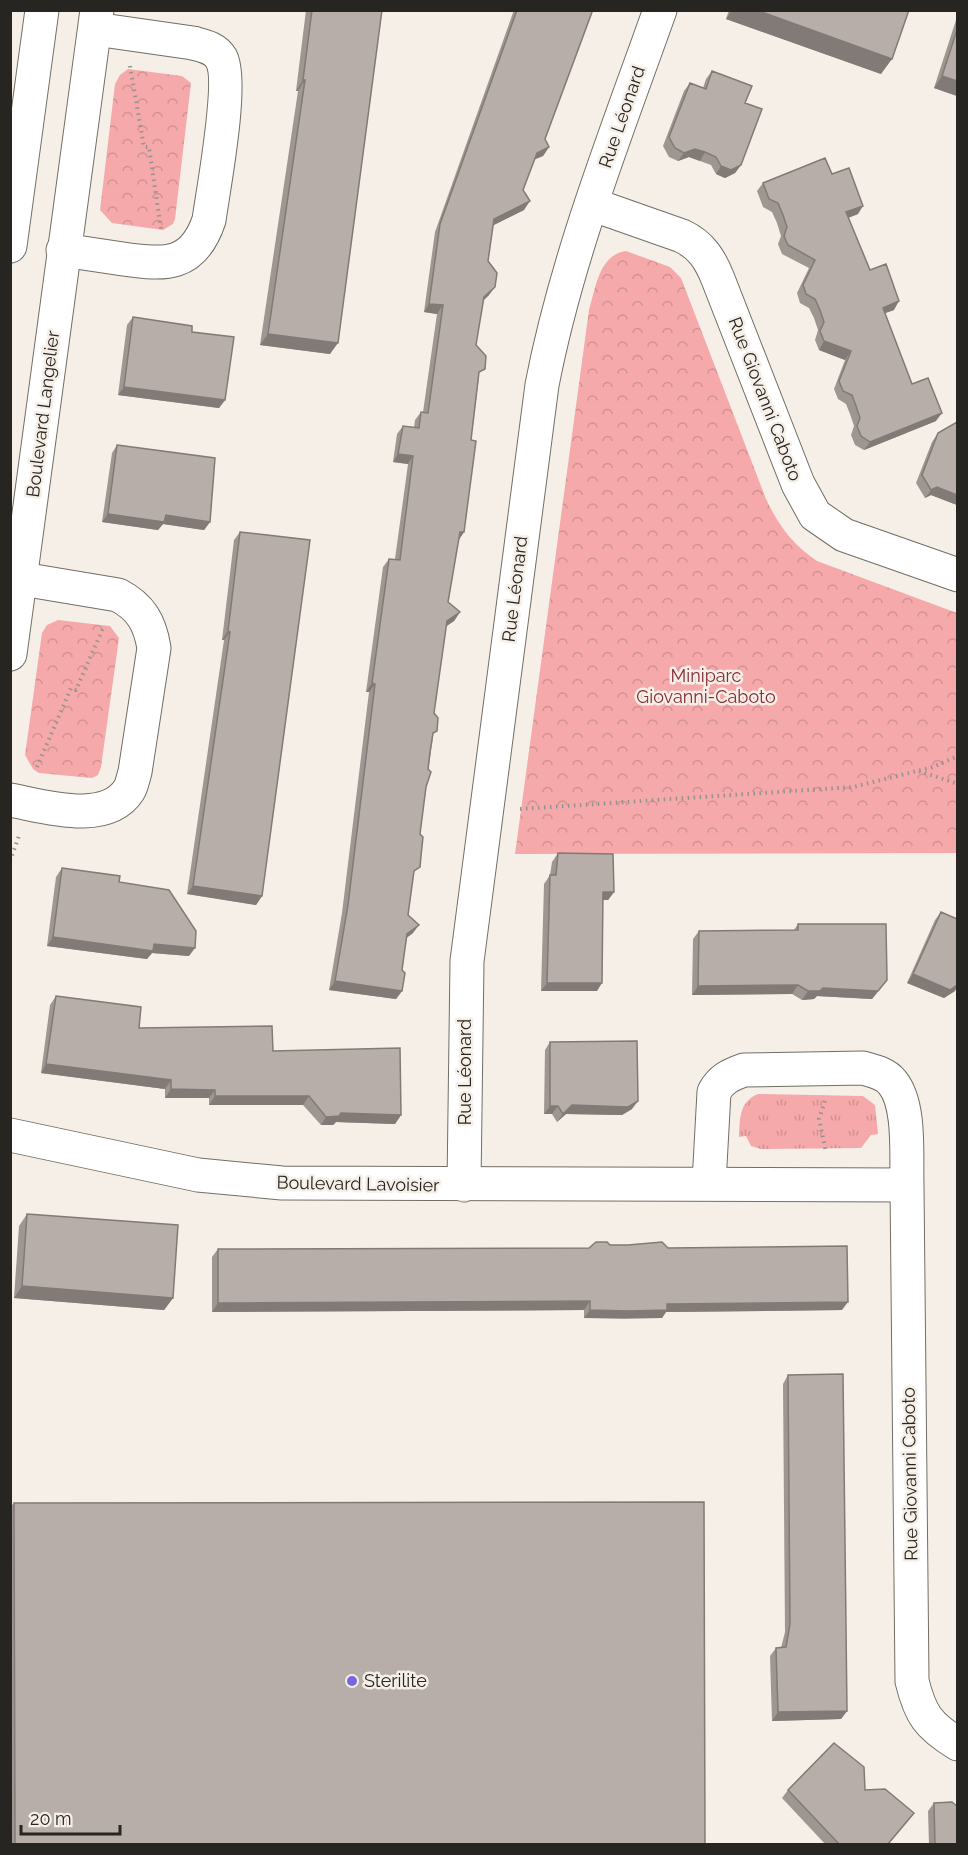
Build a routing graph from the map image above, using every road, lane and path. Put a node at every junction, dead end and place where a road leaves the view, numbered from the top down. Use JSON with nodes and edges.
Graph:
{"nodes":[{"id":1,"x":42,"y":10,"type":"edge"},
{"id":2,"x":660,"y":10,"type":"edge"},
{"id":3,"x":96,"y":20,"type":"edge"},
{"id":4,"x":130,"y":62,"type":"dead end"},
{"id":5,"x":591,"y":204,"type":"junction"},
{"id":6,"x":10,"y":246,"type":"edge"},
{"id":7,"x":63,"y":250,"type":"junction"},
{"id":8,"x":166,"y":262,"type":"junction"},
{"id":9,"x":957,"y":575,"type":"edge"},
{"id":10,"x":22,"y":579,"type":"junction"},
{"id":11,"x":118,"y":596,"type":"junction"},
{"id":12,"x":10,"y":654,"type":"edge"},
{"id":13,"x":957,"y":756,"type":"edge"},
{"id":14,"x":37,"y":767,"type":"dead end"},
{"id":15,"x":918,"y":771,"type":"junction"},
{"id":16,"x":957,"y":784,"type":"edge"},
{"id":17,"x":10,"y":800,"type":"edge"},
{"id":18,"x":487,"y":811,"type":"junction"},
{"id":19,"x":19,"y":836,"type":"dead end"},
{"id":20,"x":10,"y":861,"type":"edge"},
{"id":21,"x":836,"y":1069,"type":"junction"},
{"id":22,"x":10,"y":1134,"type":"edge"},
{"id":23,"x":709,"y":1183,"type":"junction"},
{"id":24,"x":834,"y":1184,"type":"junction"},
{"id":25,"x":464,"y":1185,"type":"junction"},
{"id":26,"x":907,"y":1185,"type":"junction"},
{"id":27,"x":957,"y":1744,"type":"edge"}],
"edges":[{"from":1,"to":6,"type":"street"},
{"from":2,"to":5,"type":"street","name":"Rue Léonard"},
{"from":3,"to":7,"type":"street","name":"Boulevard Langelier"},
{"from":3,"to":8,"type":"street","name":"Boulevard Langelier"},
{"from":4,"to":8,"type":"path"},
{"from":5,"to":9,"type":"street","name":"Rue Giovanni Caboto"},
{"from":5,"to":18,"type":"street","name":"Rue Léonard"},
{"from":7,"to":8,"type":"street","name":"Boulevard Langelier"},
{"from":7,"to":10,"type":"street","name":"Boulevard Langelier"},
{"from":10,"to":11,"type":"street"},
{"from":10,"to":12,"type":"street","name":"Boulevard Langelier"},
{"from":11,"to":14,"type":"path"},
{"from":11,"to":17,"type":"street"},
{"from":13,"to":15,"type":"path"},
{"from":15,"to":16,"type":"path"},
{"from":15,"to":18,"type":"path"},
{"from":18,"to":25,"type":"street","name":"Rue Léonard"},
{"from":19,"to":20,"type":"path"},
{"from":21,"to":23,"type":"street"},
{"from":21,"to":24,"type":"path"},
{"from":21,"to":26,"type":"street"},
{"from":22,"to":25,"type":"street","name":"Boulevard Lavoisier"},
{"from":23,"to":24,"type":"street","name":"Boulevard Lavoisier"},
{"from":23,"to":25,"type":"street","name":"Boulevard Lavoisier"},
{"from":24,"to":26,"type":"street","name":"Boulevard Lavoisier"},
{"from":26,"to":27,"type":"street","name":"Rue Giovanni Caboto"}]}
